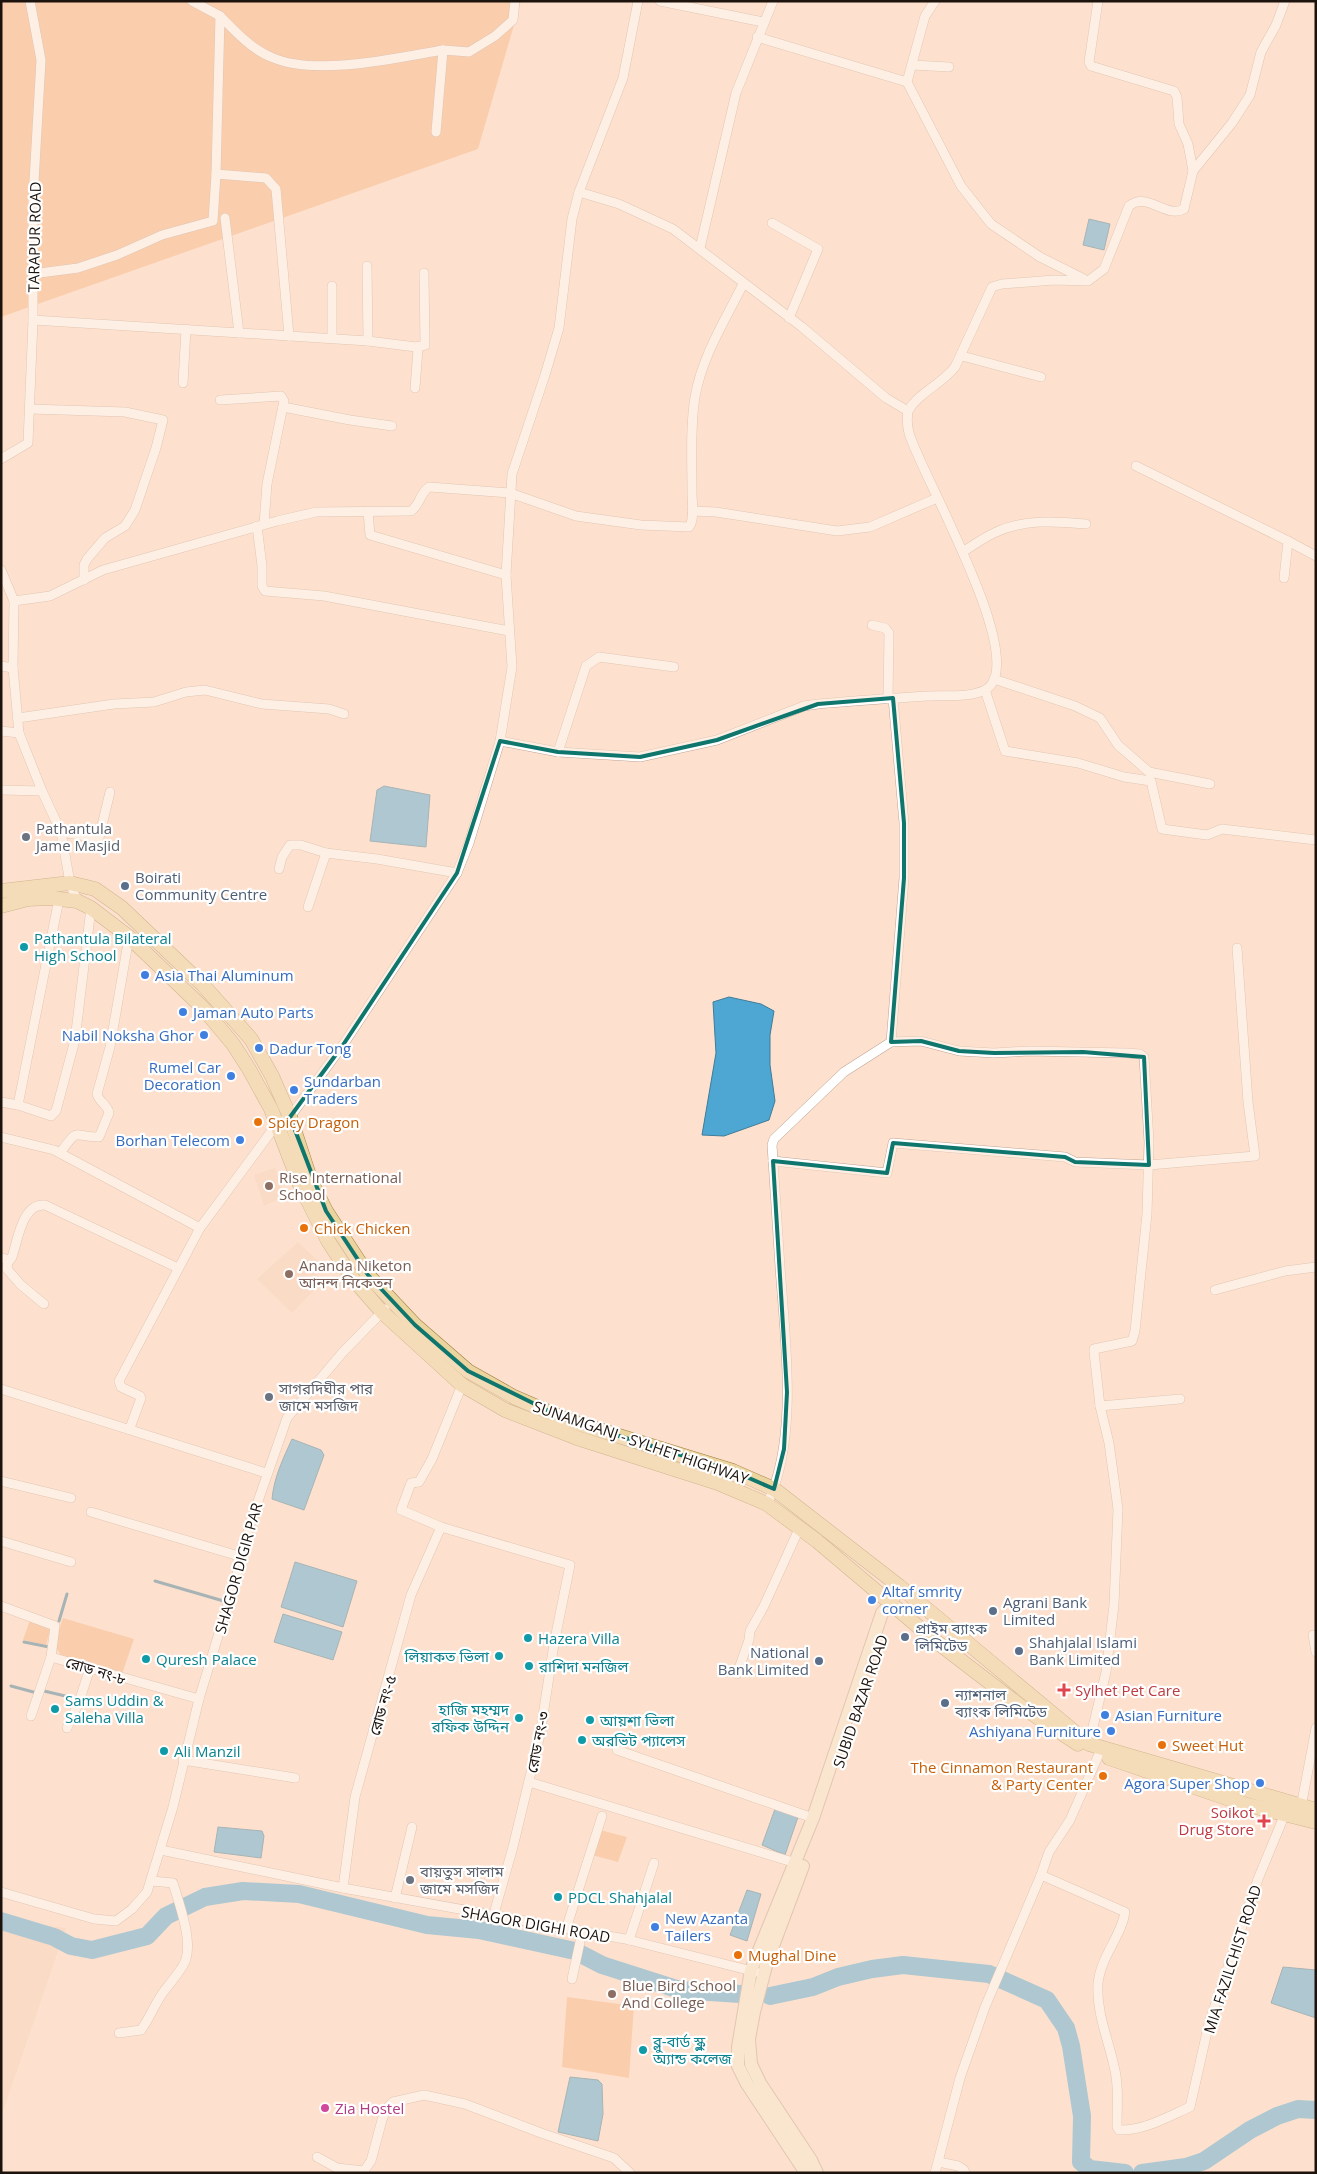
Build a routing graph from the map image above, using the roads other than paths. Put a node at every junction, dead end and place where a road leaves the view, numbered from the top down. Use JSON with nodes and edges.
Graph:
{"nodes":[{"id":1,"x":30,"y":1,"type":"edge"},
{"id":2,"x":192,"y":1,"type":"edge"},
{"id":3,"x":515,"y":1,"type":"edge"},
{"id":4,"x":638,"y":1,"type":"edge"},
{"id":5,"x":660,"y":1,"type":"edge"},
{"id":6,"x":773,"y":1,"type":"edge"},
{"id":7,"x":935,"y":1,"type":"edge"},
{"id":8,"x":1098,"y":1,"type":"edge"},
{"id":9,"x":1285,"y":1,"type":"edge"},
{"id":10,"x":220,"y":16,"type":"junction"},
{"id":11,"x":763,"y":22,"type":"junction"},
{"id":12,"x":757,"y":37,"type":"junction"},
{"id":13,"x":443,"y":50,"type":"junction"},
{"id":14,"x":912,"y":65,"type":"junction"},
{"id":15,"x":949,"y":67,"type":"dead end"},
{"id":16,"x":907,"y":82,"type":"junction"},
{"id":17,"x":436,"y":132,"type":"dead end"},
{"id":18,"x":1193,"y":171,"type":"junction"},
{"id":19,"x":216,"y":174,"type":"junction"},
{"id":20,"x":578,"y":192,"type":"junction"},
{"id":21,"x":225,"y":218,"type":"dead end"},
{"id":22,"x":772,"y":223,"type":"dead end"},
{"id":23,"x":700,"y":248,"type":"junction"},
{"id":24,"x":366,"y":266,"type":"dead end"},
{"id":25,"x":424,"y":273,"type":"dead end"},
{"id":26,"x":32,"y":274,"type":"junction"},
{"id":27,"x":1088,"y":281,"type":"junction"},
{"id":28,"x":743,"y":284,"type":"junction"},
{"id":29,"x":332,"y":286,"type":"dead end"},
{"id":30,"x":788,"y":318,"type":"junction"},
{"id":31,"x":32,"y":320,"type":"junction"},
{"id":32,"x":186,"y":329,"type":"junction"},
{"id":33,"x":239,"y":333,"type":"junction"},
{"id":34,"x":288,"y":336,"type":"junction"},
{"id":35,"x":332,"y":338,"type":"junction"},
{"id":36,"x":368,"y":341,"type":"junction"},
{"id":37,"x":416,"y":347,"type":"junction"},
{"id":38,"x":962,"y":356,"type":"junction"},
{"id":39,"x":1041,"y":377,"type":"dead end"},
{"id":40,"x":183,"y":383,"type":"dead end"},
{"id":41,"x":415,"y":388,"type":"dead end"},
{"id":42,"x":220,"y":400,"type":"dead end"},
{"id":43,"x":283,"y":407,"type":"junction"},
{"id":44,"x":30,"y":409,"type":"junction"},
{"id":45,"x":908,"y":411,"type":"junction"},
{"id":46,"x":392,"y":426,"type":"dead end"},
{"id":47,"x":1,"y":460,"type":"edge"},
{"id":48,"x":1136,"y":466,"type":"dead end"},
{"id":49,"x":510,"y":493,"type":"junction"},
{"id":50,"x":937,"y":498,"type":"junction"},
{"id":51,"x":368,"y":511,"type":"junction"},
{"id":52,"x":692,"y":511,"type":"junction"},
{"id":53,"x":1086,"y":524,"type":"dead end"},
{"id":54,"x":260,"y":525,"type":"junction"},
{"id":55,"x":1288,"y":542,"type":"junction"},
{"id":56,"x":964,"y":551,"type":"junction"},
{"id":57,"x":1316,"y":556,"type":"edge"},
{"id":58,"x":1,"y":570,"type":"edge"},
{"id":59,"x":506,"y":575,"type":"junction"},
{"id":60,"x":1284,"y":578,"type":"dead end"},
{"id":61,"x":84,"y":580,"type":"junction"},
{"id":62,"x":6,"y":590,"type":"edge"},
{"id":63,"x":14,"y":601,"type":"junction"},
{"id":64,"x":872,"y":625,"type":"dead end"},
{"id":65,"x":509,"y":632,"type":"junction"},
{"id":66,"x":1,"y":666,"type":"edge"},
{"id":67,"x":674,"y":667,"type":"dead end"},
{"id":68,"x":13,"y":668,"type":"junction"},
{"id":69,"x":994,"y":679,"type":"junction"},
{"id":70,"x":985,"y":690,"type":"junction"},
{"id":71,"x":890,"y":699,"type":"junction"},
{"id":72,"x":344,"y":714,"type":"dead end"},
{"id":73,"x":18,"y":718,"type":"junction"},
{"id":74,"x":1,"y":731,"type":"edge"},
{"id":75,"x":19,"y":732,"type":"junction"},
{"id":76,"x":500,"y":741,"type":"junction"},
{"id":77,"x":558,"y":752,"type":"junction"},
{"id":78,"x":1150,"y":777,"type":"junction"},
{"id":79,"x":1210,"y":784,"type":"dead end"},
{"id":80,"x":1,"y":790,"type":"edge"},
{"id":81,"x":42,"y":791,"type":"junction"},
{"id":82,"x":110,"y":792,"type":"dead end"},
{"id":83,"x":61,"y":832,"type":"junction"},
{"id":84,"x":1316,"y":840,"type":"edge"},
{"id":85,"x":326,"y":853,"type":"junction"},
{"id":86,"x":279,"y":869,"type":"dead end"},
{"id":87,"x":456,"y":873,"type":"junction"},
{"id":88,"x":70,"y":882,"type":"junction"},
{"id":89,"x":1,"y":891,"type":"edge"},
{"id":90,"x":59,"y":899,"type":"junction"},
{"id":91,"x":76,"y":901,"type":"junction"},
{"id":92,"x":1,"y":906,"type":"edge"},
{"id":93,"x":308,"y":907,"type":"dead end"},
{"id":94,"x":91,"y":908,"type":"junction"},
{"id":95,"x":129,"y":938,"type":"junction"},
{"id":96,"x":1237,"y":948,"type":"dead end"},
{"id":97,"x":891,"y":1042,"type":"junction"},
{"id":98,"x":1,"y":1102,"type":"edge"},
{"id":99,"x":18,"y":1105,"type":"junction"},
{"id":100,"x":290,"y":1117,"type":"junction"},
{"id":101,"x":276,"y":1125,"type":"junction"},
{"id":102,"x":1,"y":1137,"type":"edge"},
{"id":103,"x":60,"y":1153,"type":"junction"},
{"id":104,"x":774,"y":1162,"type":"junction"},
{"id":105,"x":1148,"y":1165,"type":"junction"},
{"id":106,"x":200,"y":1228,"type":"junction"},
{"id":107,"x":5,"y":1259,"type":"edge"},
{"id":108,"x":1316,"y":1267,"type":"edge"},
{"id":109,"x":178,"y":1268,"type":"junction"},
{"id":110,"x":1215,"y":1290,"type":"dead end"},
{"id":111,"x":393,"y":1302,"type":"junction"},
{"id":112,"x":44,"y":1304,"type":"dead end"},
{"id":113,"x":382,"y":1312,"type":"junction"},
{"id":114,"x":462,"y":1385,"type":"junction"},
{"id":115,"x":1,"y":1389,"type":"edge"},
{"id":116,"x":1180,"y":1399,"type":"dead end"},
{"id":117,"x":1100,"y":1406,"type":"junction"},
{"id":118,"x":130,"y":1428,"type":"junction"},
{"id":119,"x":266,"y":1473,"type":"junction"},
{"id":120,"x":1,"y":1481,"type":"edge"},
{"id":121,"x":774,"y":1489,"type":"junction"},
{"id":122,"x":71,"y":1498,"type":"dead end"},
{"id":123,"x":767,"y":1504,"type":"junction"},
{"id":124,"x":91,"y":1512,"type":"dead end"},
{"id":125,"x":441,"y":1527,"type":"junction"},
{"id":126,"x":799,"y":1529,"type":"junction"},
{"id":127,"x":1,"y":1541,"type":"edge"},
{"id":128,"x":242,"y":1557,"type":"junction"},
{"id":129,"x":71,"y":1562,"type":"dead end"},
{"id":130,"x":899,"y":1586,"type":"junction"},
{"id":131,"x":890,"y":1603,"type":"junction"},
{"id":132,"x":1,"y":1606,"type":"edge"},
{"id":133,"x":1312,"y":1635,"type":"dead end"},
{"id":134,"x":1316,"y":1652,"type":"edge"},
{"id":135,"x":51,"y":1657,"type":"junction"},
{"id":136,"x":90,"y":1668,"type":"junction"},
{"id":137,"x":737,"y":1674,"type":"dead end"},
{"id":138,"x":200,"y":1699,"type":"junction"},
{"id":139,"x":31,"y":1716,"type":"dead end"},
{"id":140,"x":67,"y":1728,"type":"dead end"},
{"id":141,"x":1316,"y":1728,"type":"edge"},
{"id":142,"x":1089,"y":1744,"type":"junction"},
{"id":143,"x":617,"y":1750,"type":"dead end"},
{"id":144,"x":1099,"y":1754,"type":"junction"},
{"id":145,"x":183,"y":1760,"type":"junction"},
{"id":146,"x":294,"y":1778,"type":"dead end"},
{"id":147,"x":530,"y":1782,"type":"junction"},
{"id":148,"x":1301,"y":1807,"type":"junction"},
{"id":149,"x":1316,"y":1810,"type":"edge"},
{"id":150,"x":1285,"y":1814,"type":"junction"},
{"id":151,"x":602,"y":1816,"type":"dead end"},
{"id":152,"x":813,"y":1818,"type":"junction"},
{"id":153,"x":1316,"y":1822,"type":"edge"},
{"id":154,"x":412,"y":1827,"type":"dead end"},
{"id":155,"x":161,"y":1850,"type":"junction"},
{"id":156,"x":654,"y":1863,"type":"dead end"},
{"id":157,"x":796,"y":1863,"type":"junction"},
{"id":158,"x":1042,"y":1875,"type":"junction"},
{"id":159,"x":152,"y":1881,"type":"junction"},
{"id":160,"x":343,"y":1888,"type":"junction"},
{"id":161,"x":1,"y":1892,"type":"edge"},
{"id":162,"x":395,"y":1898,"type":"junction"},
{"id":163,"x":493,"y":1917,"type":"junction"},
{"id":164,"x":566,"y":1929,"type":"junction"},
{"id":165,"x":629,"y":1940,"type":"junction"},
{"id":166,"x":580,"y":1942,"type":"dead end"},
{"id":167,"x":757,"y":1972,"type":"junction"},
{"id":168,"x":572,"y":1979,"type":"dead end"},
{"id":169,"x":119,"y":2033,"type":"dead end"},
{"id":170,"x":317,"y":2157,"type":"dead end"},
{"id":171,"x":939,"y":2162,"type":"junction"},
{"id":172,"x":630,"y":2173,"type":"edge"},
{"id":173,"x":806,"y":2173,"type":"edge"},
{"id":174,"x":817,"y":2173,"type":"edge"},
{"id":175,"x":935,"y":2173,"type":"edge"},
{"id":176,"x":965,"y":2173,"type":"edge"}],
"edges":[{"from":1,"to":26,"type":"street","name":"TARAPUR ROAD"},
{"from":2,"to":10,"type":"street"},
{"from":3,"to":13,"type":"street"},
{"from":4,"to":20,"type":"street"},
{"from":5,"to":11,"type":"street"},
{"from":6,"to":11,"type":"street"},
{"from":7,"to":14,"type":"street"},
{"from":8,"to":18,"type":"street"},
{"from":9,"to":18,"type":"street"},
{"from":10,"to":13,"type":"street"},
{"from":10,"to":19,"type":"street"},
{"from":11,"to":12,"type":"street"},
{"from":12,"to":16,"type":"street"},
{"from":12,"to":23,"type":"street"},
{"from":13,"to":17,"type":"street"},
{"from":14,"to":15,"type":"street"},
{"from":14,"to":16,"type":"street"},
{"from":16,"to":27,"type":"street"},
{"from":18,"to":27,"type":"street"},
{"from":19,"to":26,"type":"street"},
{"from":19,"to":34,"type":"street"},
{"from":20,"to":23,"type":"street"},
{"from":20,"to":49,"type":"street"},
{"from":21,"to":33,"type":"street"},
{"from":22,"to":30,"type":"street"},
{"from":23,"to":28,"type":"street"},
{"from":24,"to":36,"type":"street"},
{"from":25,"to":37,"type":"street"},
{"from":26,"to":31,"type":"street","name":"TARAPUR ROAD"},
{"from":27,"to":38,"type":"street"},
{"from":28,"to":30,"type":"street"},
{"from":28,"to":52,"type":"street"},
{"from":29,"to":35,"type":"street"},
{"from":30,"to":45,"type":"street"},
{"from":31,"to":32,"type":"street"},
{"from":31,"to":44,"type":"street","name":"TARAPUR ROAD"},
{"from":32,"to":33,"type":"street"},
{"from":32,"to":40,"type":"street"},
{"from":33,"to":34,"type":"street"},
{"from":34,"to":35,"type":"street"},
{"from":35,"to":36,"type":"street"},
{"from":36,"to":37,"type":"street"},
{"from":37,"to":41,"type":"street"},
{"from":38,"to":39,"type":"street"},
{"from":38,"to":45,"type":"street"},
{"from":42,"to":43,"type":"street"},
{"from":43,"to":46,"type":"street"},
{"from":43,"to":54,"type":"street"},
{"from":44,"to":47,"type":"street","name":"TARAPUR ROAD"},
{"from":44,"to":61,"type":"street"},
{"from":45,"to":50,"type":"street"},
{"from":48,"to":55,"type":"street"},
{"from":49,"to":51,"type":"street"},
{"from":49,"to":52,"type":"street"},
{"from":49,"to":59,"type":"street"},
{"from":50,"to":52,"type":"street"},
{"from":50,"to":56,"type":"street"},
{"from":51,"to":54,"type":"street"},
{"from":51,"to":59,"type":"street"},
{"from":53,"to":56,"type":"street"},
{"from":54,"to":61,"type":"street"},
{"from":54,"to":65,"type":"street"},
{"from":55,"to":57,"type":"street"},
{"from":55,"to":60,"type":"street"},
{"from":56,"to":69,"type":"street"},
{"from":58,"to":62,"type":"street"},
{"from":59,"to":65,"type":"street"},
{"from":61,"to":63,"type":"street"},
{"from":62,"to":63,"type":"street"},
{"from":63,"to":68,"type":"street"},
{"from":64,"to":71,"type":"street"},
{"from":65,"to":76,"type":"street"},
{"from":66,"to":68,"type":"street"},
{"from":67,"to":77,"type":"street"},
{"from":68,"to":73,"type":"street"},
{"from":69,"to":70,"type":"street"},
{"from":69,"to":78,"type":"street"},
{"from":70,"to":71,"type":"street"},
{"from":70,"to":78,"type":"street"},
{"from":71,"to":77,"type":"street"},
{"from":71,"to":97,"type":"street"},
{"from":72,"to":73,"type":"street"},
{"from":73,"to":75,"type":"street"},
{"from":74,"to":75,"type":"street"},
{"from":75,"to":81,"type":"street"},
{"from":76,"to":77,"type":"street"},
{"from":76,"to":87,"type":"street"},
{"from":78,"to":79,"type":"street"},
{"from":78,"to":84,"type":"street"},
{"from":80,"to":81,"type":"street"},
{"from":81,"to":83,"type":"street"},
{"from":82,"to":83,"type":"street"},
{"from":83,"to":88,"type":"street"},
{"from":85,"to":86,"type":"street"},
{"from":85,"to":87,"type":"street"},
{"from":85,"to":93,"type":"street"},
{"from":87,"to":100,"type":"street"},
{"from":88,"to":89,"type":"main road","name":"SUNAMGANJ - SYLHET HIGHWAY"},
{"from":88,"to":91,"type":"street"},
{"from":88,"to":100,"type":"main road","name":"SUNAMGANJ - SYLHET HIGHWAY"},
{"from":90,"to":91,"type":"main road","name":"SUNAMGANJ - SYLHET HIGHWAY"},
{"from":90,"to":92,"type":"main road","name":"SUNAMGANJ - SYLHET HIGHWAY"},
{"from":90,"to":99,"type":"street"},
{"from":91,"to":94,"type":"main road","name":"SUNAMGANJ - SYLHET HIGHWAY"},
{"from":94,"to":95,"type":"main road","name":"SUNAMGANJ - SYLHET HIGHWAY"},
{"from":94,"to":99,"type":"street"},
{"from":95,"to":101,"type":"main road","name":"SUNAMGANJ - SYLHET HIGHWAY"},
{"from":95,"to":103,"type":"street"},
{"from":96,"to":105,"type":"street"},
{"from":97,"to":104,"type":"street"},
{"from":97,"to":105,"type":"street"},
{"from":98,"to":99,"type":"street"},
{"from":100,"to":101,"type":"street"},
{"from":100,"to":111,"type":"main road","name":"SUNAMGANJ - SYLHET HIGHWAY"},
{"from":101,"to":106,"type":"street"},
{"from":101,"to":113,"type":"main road","name":"SUNAMGANJ - SYLHET HIGHWAY"},
{"from":102,"to":103,"type":"street"},
{"from":103,"to":106,"type":"street"},
{"from":104,"to":105,"type":"street"},
{"from":104,"to":121,"type":"street"},
{"from":105,"to":117,"type":"street"},
{"from":106,"to":109,"type":"street"},
{"from":107,"to":109,"type":"street"},
{"from":107,"to":112,"type":"street"},
{"from":108,"to":110,"type":"street"},
{"from":109,"to":118,"type":"street"},
{"from":111,"to":113,"type":"street","name":"SHAGOR DIGIR PAR"},
{"from":111,"to":121,"type":"main road","name":"SUNAMGANJ - SYLHET HIGHWAY"},
{"from":113,"to":114,"type":"main road","name":"SUNAMGANJ - SYLHET HIGHWAY"},
{"from":113,"to":119,"type":"street","name":"SHAGOR DIGIR PAR"},
{"from":114,"to":123,"type":"main road","name":"SUNAMGANJ - SYLHET HIGHWAY"},
{"from":114,"to":125,"type":"street"},
{"from":115,"to":118,"type":"street"},
{"from":116,"to":117,"type":"street"},
{"from":117,"to":142,"type":"street"},
{"from":118,"to":119,"type":"street"},
{"from":119,"to":128,"type":"street","name":"SHAGOR DIGIR PAR"},
{"from":120,"to":122,"type":"street"},
{"from":121,"to":123,"type":"street"},
{"from":121,"to":130,"type":"main road","name":"SUNAMGANJ - SYLHET HIGHWAY"},
{"from":123,"to":126,"type":"main road","name":"SUNAMGANJ - SYLHET HIGHWAY"},
{"from":124,"to":128,"type":"street"},
{"from":125,"to":147,"type":"street","name":"রোড নং-৩"},
{"from":125,"to":160,"type":"street","name":"রোড নং-৫"},
{"from":126,"to":131,"type":"main road","name":"SUNAMGANJ - SYLHET HIGHWAY"},
{"from":126,"to":137,"type":"street"},
{"from":127,"to":129,"type":"street"},
{"from":128,"to":138,"type":"street","name":"SHAGOR DIGIR PAR"},
{"from":130,"to":131,"type":"main road"},
{"from":130,"to":142,"type":"main road","name":"SUNAMGANJ - SYLHET HIGHWAY"},
{"from":131,"to":144,"type":"main road","name":"SUNAMGANJ - SYLHET HIGHWAY"},
{"from":131,"to":152,"type":"main road","name":"SUBID BAZAR ROAD"},
{"from":131,"to":167,"type":"main road","name":"SUBID BAZAR ROAD"},
{"from":132,"to":135,"type":"street","name":"রোড নং-৮"},
{"from":133,"to":134,"type":"street"},
{"from":135,"to":136,"type":"street","name":"রোড নং-৮"},
{"from":135,"to":139,"type":"street","name":"রোড নং-৮"},
{"from":136,"to":138,"type":"street","name":"রোড নং-৮"},
{"from":136,"to":140,"type":"street"},
{"from":138,"to":145,"type":"street","name":"SHAGOR DIGIR PAR"},
{"from":141,"to":148,"type":"street"},
{"from":142,"to":148,"type":"main road","name":"SUNAMGANJ - SYLHET HIGHWAY"},
{"from":143,"to":152,"type":"street"},
{"from":144,"to":150,"type":"main road","name":"SUNAMGANJ - SYLHET HIGHWAY"},
{"from":144,"to":158,"type":"street"},
{"from":145,"to":146,"type":"street"},
{"from":145,"to":155,"type":"street","name":"SHAGOR DIGIR PAR"},
{"from":147,"to":157,"type":"street"},
{"from":147,"to":163,"type":"street","name":"রোড নং-৩"},
{"from":148,"to":149,"type":"main road","name":"SUNAMGANJ - SYLHET HIGHWAY"},
{"from":150,"to":153,"type":"main road","name":"SUNAMGANJ - SYLHET HIGHWAY"},
{"from":150,"to":158,"type":"street","name":"MIA FAZILCHIST ROAD"},
{"from":151,"to":164,"type":"street"},
{"from":152,"to":157,"type":"main road","name":"SUBID BAZAR ROAD"},
{"from":154,"to":162,"type":"street"},
{"from":155,"to":159,"type":"street","name":"SHAGOR DIGIR PAR"},
{"from":155,"to":160,"type":"street","name":"SHAGOR DIGHI ROAD"},
{"from":156,"to":165,"type":"street"},
{"from":157,"to":167,"type":"main road","name":"SUBID BAZAR ROAD"},
{"from":158,"to":171,"type":"street"},
{"from":159,"to":161,"type":"street","name":"SHAGOR DIGIR PAR"},
{"from":159,"to":169,"type":"street"},
{"from":160,"to":162,"type":"street","name":"SHAGOR DIGHI ROAD"},
{"from":162,"to":163,"type":"street","name":"SHAGOR DIGHI ROAD"},
{"from":163,"to":164,"type":"street","name":"SHAGOR DIGHI ROAD"},
{"from":164,"to":165,"type":"street","name":"SHAGOR DIGHI ROAD"},
{"from":165,"to":167,"type":"street","name":"SHAGOR DIGHI ROAD"},
{"from":166,"to":168,"type":"street"},
{"from":167,"to":173,"type":"main road","name":"SUBID BAZAR ROAD"},
{"from":167,"to":174,"type":"main road","name":"SUBID BAZAR ROAD"},
{"from":170,"to":172,"type":"street"},
{"from":171,"to":175,"type":"street"},
{"from":171,"to":176,"type":"street"}]}
